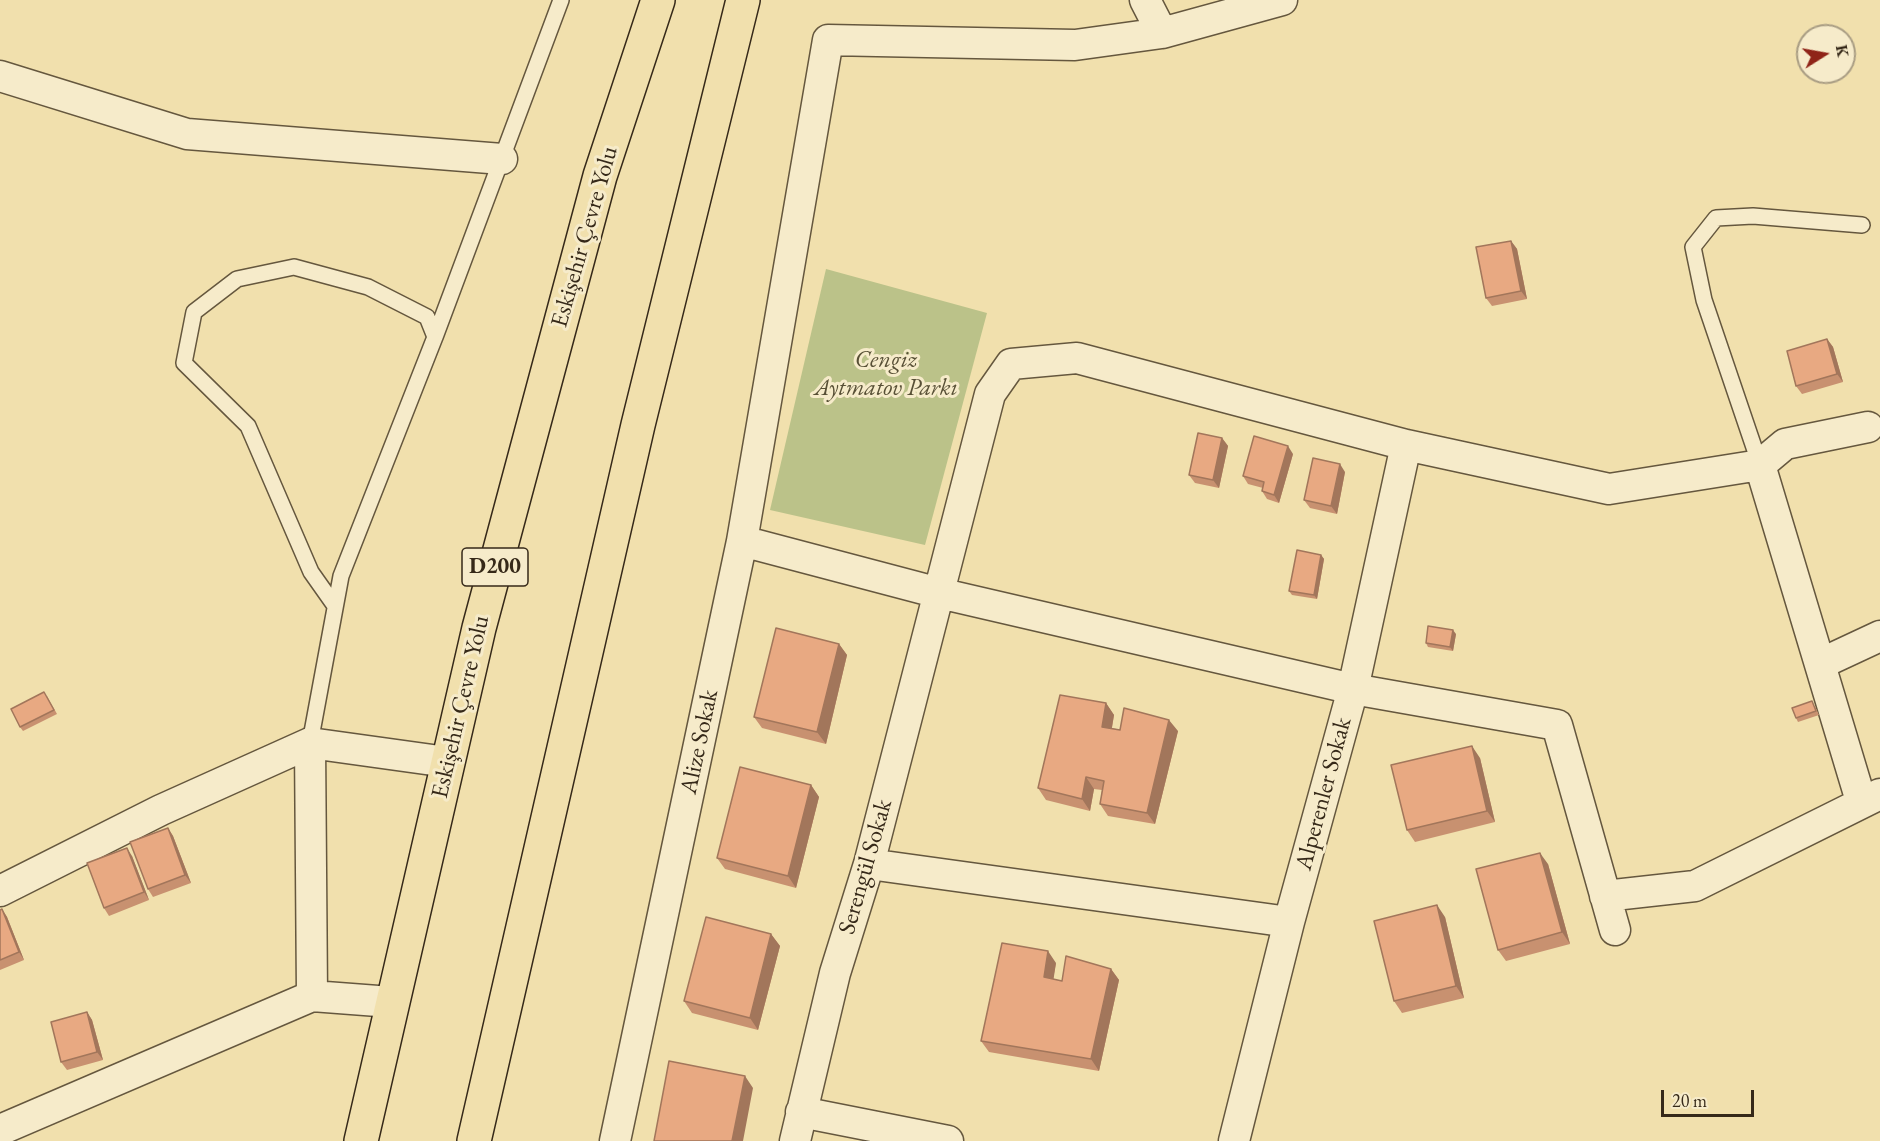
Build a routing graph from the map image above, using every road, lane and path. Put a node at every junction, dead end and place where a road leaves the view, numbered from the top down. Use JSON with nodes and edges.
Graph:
{"nodes":[{"id":1,"x":561,"y":0,"type":"edge"},
{"id":2,"x":658,"y":0,"type":"edge"},
{"id":3,"x":743,"y":0,"type":"edge"},
{"id":4,"x":1145,"y":0,"type":"edge"},
{"id":5,"x":1282,"y":0,"type":"edge"},
{"id":6,"x":1162,"y":33,"type":"junction"},
{"id":7,"x":0,"y":76,"type":"edge"},
{"id":8,"x":502,"y":159,"type":"junction"},
{"id":9,"x":1862,"y":225,"type":"dead end"},
{"id":10,"x":435,"y":337,"type":"junction"},
{"id":11,"x":1868,"y":427,"type":"dead end"},
{"id":12,"x":1406,"y":445,"type":"junction"},
{"id":13,"x":1760,"y":465,"type":"junction"},
{"id":14,"x":742,"y":542,"type":"junction"},
{"id":15,"x":939,"y":593,"type":"junction"},
{"id":16,"x":335,"y":606,"type":"junction"},
{"id":17,"x":1880,"y":636,"type":"edge"},
{"id":18,"x":1820,"y":664,"type":"junction"},
{"id":19,"x":1353,"y":688,"type":"junction"},
{"id":20,"x":310,"y":743,"type":"junction"},
{"id":21,"x":447,"y":762,"type":"junction"},
{"id":22,"x":1871,"y":797,"type":"edge"},
{"id":23,"x":869,"y":864,"type":"junction"},
{"id":24,"x":0,"y":891,"type":"edge"},
{"id":25,"x":1605,"y":896,"type":"junction"},
{"id":26,"x":1289,"y":922,"type":"junction"},
{"id":27,"x":1615,"y":930,"type":"dead end"},
{"id":28,"x":312,"y":996,"type":"junction"},
{"id":29,"x":391,"y":1002,"type":"junction"},
{"id":30,"x":801,"y":1112,"type":"junction"},
{"id":31,"x":0,"y":1130,"type":"edge"},
{"id":32,"x":361,"y":1141,"type":"edge"},
{"id":33,"x":474,"y":1141,"type":"edge"},
{"id":34,"x":615,"y":1141,"type":"edge"},
{"id":35,"x":795,"y":1141,"type":"edge"},
{"id":36,"x":948,"y":1141,"type":"edge"},
{"id":37,"x":1234,"y":1141,"type":"edge"}],
"edges":[{"from":1,"to":8,"type":"lane"},
{"from":2,"to":21,"type":"highway","name":"Eskişehir Çevre Yolu","number":"D200"},
{"from":3,"to":33,"type":"highway"},
{"from":4,"to":6,"type":"street"},
{"from":5,"to":6,"type":"street"},
{"from":6,"to":14,"type":"street","name":"Alize Sokak"},
{"from":7,"to":8,"type":"street"},
{"from":8,"to":10,"type":"lane"},
{"from":9,"to":13,"type":"lane"},
{"from":10,"to":16,"type":"lane"},
{"from":10,"to":16,"type":"lane"},
{"from":11,"to":13,"type":"street"},
{"from":12,"to":13,"type":"street","name":"Serengül Sokak"},
{"from":12,"to":15,"type":"street","name":"Serengül Sokak"},
{"from":12,"to":19,"type":"street","name":"Alperenler Sokak"},
{"from":13,"to":18,"type":"street"},
{"from":14,"to":15,"type":"street"},
{"from":14,"to":34,"type":"street","name":"Alize Sokak"},
{"from":15,"to":19,"type":"street"},
{"from":15,"to":23,"type":"street","name":"Serengül Sokak"},
{"from":16,"to":20,"type":"lane"},
{"from":17,"to":18,"type":"street"},
{"from":18,"to":22,"type":"street"},
{"from":19,"to":25,"type":"street"},
{"from":19,"to":26,"type":"street","name":"Alperenler Sokak"},
{"from":20,"to":21,"type":"street"},
{"from":20,"to":24,"type":"street"},
{"from":20,"to":28,"type":"street"},
{"from":21,"to":29,"type":"highway","name":"Eskişehir Çevre Yolu","number":"D200"},
{"from":22,"to":25,"type":"street"},
{"from":23,"to":26,"type":"street"},
{"from":23,"to":30,"type":"street","name":"Serengül Sokak"},
{"from":25,"to":27,"type":"street"},
{"from":26,"to":37,"type":"street","name":"Alperenler Sokak"},
{"from":28,"to":29,"type":"street"},
{"from":28,"to":31,"type":"street"},
{"from":29,"to":32,"type":"highway","name":"Eskişehir Çevre Yolu","number":"D200"},
{"from":30,"to":35,"type":"street","name":"Serengül Sokak"},
{"from":30,"to":36,"type":"street"}]}
